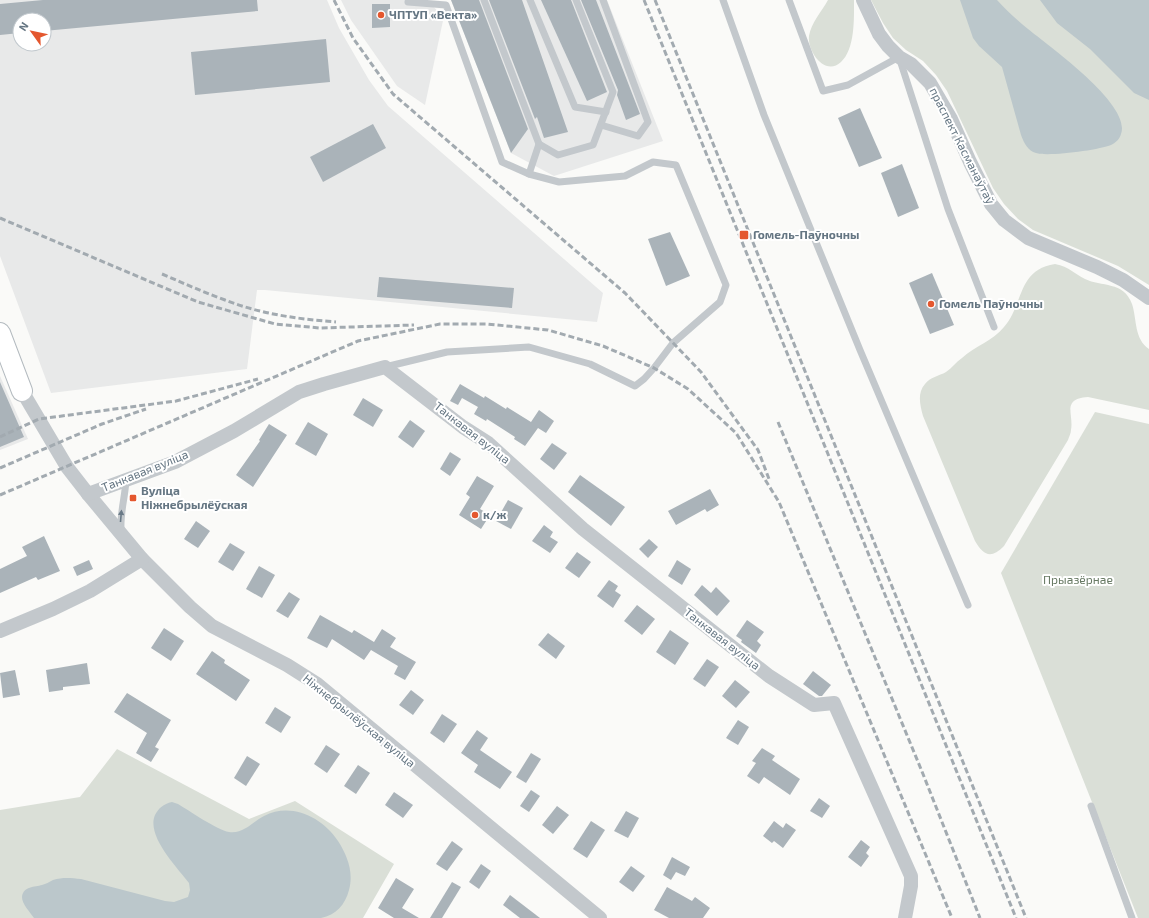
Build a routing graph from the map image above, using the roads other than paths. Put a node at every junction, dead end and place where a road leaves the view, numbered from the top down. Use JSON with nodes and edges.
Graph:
{"nodes":[{"id":1,"x":484,"y":0,"type":"edge"},
{"id":2,"x":530,"y":0,"type":"edge"},
{"id":3,"x":576,"y":0,"type":"edge"},
{"id":4,"x":603,"y":0,"type":"edge"},
{"id":5,"x":723,"y":0,"type":"edge"},
{"id":6,"x":789,"y":0,"type":"edge"},
{"id":7,"x":864,"y":0,"type":"edge"},
{"id":8,"x":408,"y":2,"type":"dead end"},
{"id":9,"x":899,"y":57,"type":"junction"},
{"id":10,"x":606,"y":112,"type":"junction"},
{"id":11,"x":601,"y":126,"type":"junction"},
{"id":12,"x":538,"y":144,"type":"junction"},
{"id":13,"x":529,"y":174,"type":"junction"},
{"id":14,"x":1149,"y":298,"type":"edge"},
{"id":15,"x":994,"y":327,"type":"dead end"},
{"id":16,"x":0,"y":333,"type":"edge"},
{"id":17,"x":385,"y":367,"type":"junction"},
{"id":18,"x":22,"y":391,"type":"joint"},
{"id":19,"x":126,"y":479,"type":"junction"},
{"id":20,"x":88,"y":494,"type":"junction"},
{"id":21,"x":121,"y":535,"type":"junction"},
{"id":22,"x":142,"y":559,"type":"junction"},
{"id":23,"x":968,"y":605,"type":"dead end"},
{"id":24,"x":0,"y":631,"type":"edge"},
{"id":25,"x":1091,"y":806,"type":"dead end"},
{"id":26,"x":600,"y":918,"type":"edge"},
{"id":27,"x":905,"y":918,"type":"edge"},
{"id":28,"x":1132,"y":918,"type":"edge"}],
"edges":[{"from":1,"to":12,"type":"lane"},
{"from":2,"to":10,"type":"lane"},
{"from":3,"to":10,"type":"lane"},
{"from":4,"to":11,"type":"lane"},
{"from":5,"to":23,"type":"lane"},
{"from":6,"to":9,"type":"lane"},
{"from":7,"to":9,"type":"street","name":"праспект Касманаўтаў"},
{"from":8,"to":13,"type":"lane"},
{"from":9,"to":14,"type":"street","name":"праспект Касманаўтаў"},
{"from":9,"to":15,"type":"lane"},
{"from":10,"to":11,"type":"lane"},
{"from":11,"to":12,"type":"lane"},
{"from":12,"to":13,"type":"lane"},
{"from":13,"to":17,"type":"lane"},
{"from":16,"to":18,"type":"street"},
{"from":17,"to":19,"type":"street","name":"Танкавая вуліца"},
{"from":17,"to":27,"type":"street","name":"Танкавая вуліца"},
{"from":18,"to":20,"type":"street","name":"Ніжнебрылёўская вуліца"},
{"from":19,"to":20,"type":"street","name":"Танкавая вуліца"},
{"from":21,"to":19,"type":"lane","one_way":true},
{"from":20,"to":21,"type":"street","name":"Ніжнебрылёўская вуліца"},
{"from":21,"to":22,"type":"street","name":"Ніжнебрылёўская вуліца"},
{"from":22,"to":24,"type":"street"},
{"from":22,"to":26,"type":"street","name":"Ніжнебрылёўская вуліца"},
{"from":25,"to":28,"type":"lane"}]}
